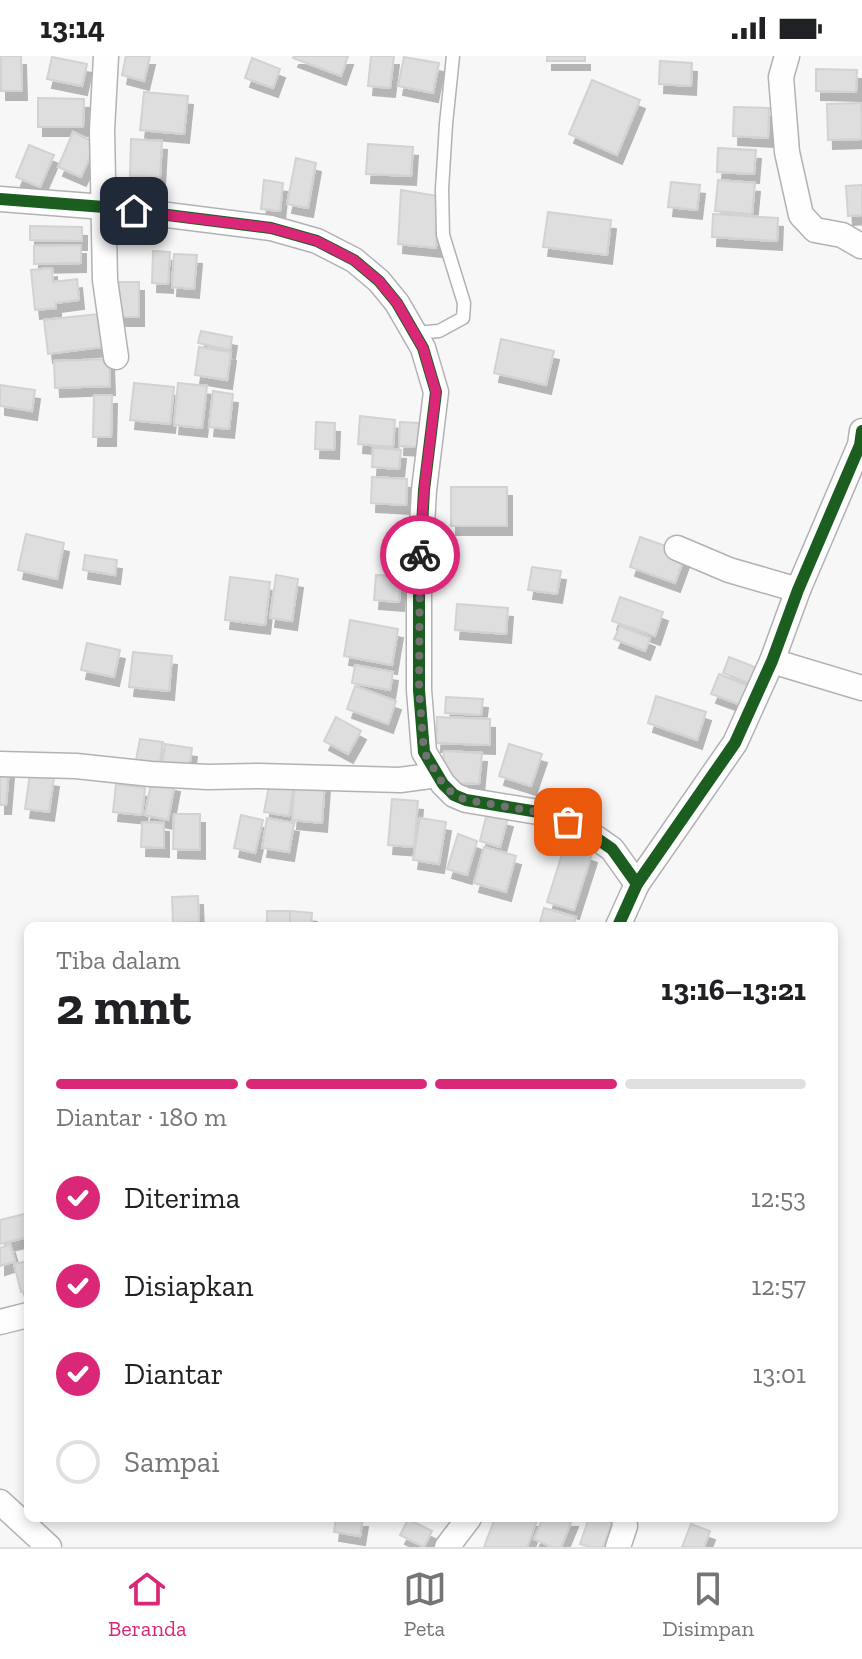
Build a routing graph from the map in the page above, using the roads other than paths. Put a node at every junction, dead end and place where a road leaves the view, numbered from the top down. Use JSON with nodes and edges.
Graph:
{"nodes":[{"id":1,"x":106,"y":56,"type":"edge"},
{"id":2,"x":453,"y":56,"type":"edge"},
{"id":3,"x":787,"y":56,"type":"edge"},
{"id":4,"x":0,"y":199,"type":"edge"},
{"id":5,"x":104,"y":207,"type":"junction"},
{"id":6,"x":862,"y":247,"type":"edge"},
{"id":7,"x":414,"y":333,"type":"junction"},
{"id":8,"x":116,"y":357,"type":"dead end"},
{"id":9,"x":861,"y":440,"type":"edge"},
{"id":10,"x":677,"y":548,"type":"dead end"},
{"id":11,"x":798,"y":590,"type":"junction"},
{"id":12,"x":772,"y":661,"type":"junction"},
{"id":13,"x":862,"y":688,"type":"edge"},
{"id":14,"x":0,"y":764,"type":"edge"},
{"id":15,"x":437,"y":775,"type":"junction"},
{"id":16,"x":637,"y":884,"type":"junction"},
{"id":17,"x":620,"y":922,"type":"edge"},
{"id":18,"x":24,"y":1316,"type":"edge"},
{"id":19,"x":0,"y":1322,"type":"edge"},
{"id":20,"x":0,"y":1502,"type":"edge"},
{"id":21,"x":466,"y":1522,"type":"edge"},
{"id":22,"x":626,"y":1522,"type":"edge"},
{"id":23,"x":49,"y":1547,"type":"edge"},
{"id":24,"x":447,"y":1547,"type":"edge"},
{"id":25,"x":618,"y":1547,"type":"edge"}],
"edges":[{"from":1,"to":5,"type":"street"},
{"from":2,"to":7,"type":"lane"},
{"from":3,"to":6,"type":"street"},
{"from":4,"to":5,"type":"street"},
{"from":5,"to":7,"type":"street"},
{"from":5,"to":8,"type":"street"},
{"from":7,"to":15,"type":"street"},
{"from":9,"to":11,"type":"street"},
{"from":10,"to":11,"type":"street"},
{"from":11,"to":12,"type":"street"},
{"from":12,"to":13,"type":"street"},
{"from":12,"to":16,"type":"street"},
{"from":14,"to":15,"type":"street"},
{"from":15,"to":16,"type":"street"},
{"from":16,"to":17,"type":"street"},
{"from":18,"to":19,"type":"street"},
{"from":20,"to":23,"type":"street"},
{"from":21,"to":24,"type":"street"},
{"from":22,"to":25,"type":"street"}]}
